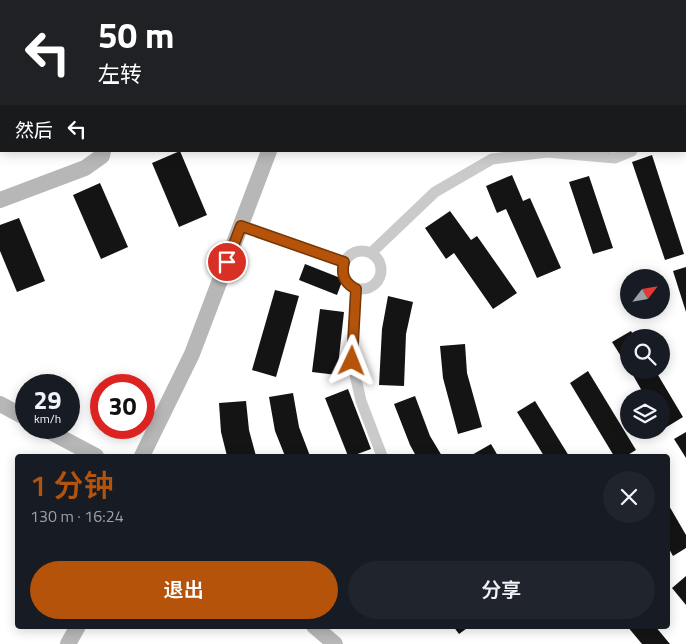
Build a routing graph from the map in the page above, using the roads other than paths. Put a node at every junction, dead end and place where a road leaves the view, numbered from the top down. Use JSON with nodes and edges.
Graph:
{"nodes":[{"id":1,"x":103,"y":152,"type":"edge"},
{"id":2,"x":269,"y":152,"type":"edge"},
{"id":3,"x":547,"y":152,"type":"edge"},
{"id":4,"x":547,"y":152,"type":"edge"},
{"id":5,"x":630,"y":152,"type":"edge"},
{"id":6,"x":0,"y":200,"type":"edge"},
{"id":7,"x":241,"y":226,"type":"junction"},
{"id":8,"x":371,"y":253,"type":"junction"},
{"id":9,"x":344,"y":262,"type":"junction"},
{"id":10,"x":356,"y":289,"type":"junction"},
{"id":11,"x":0,"y":404,"type":"edge"},
{"id":12,"x":15,"y":412,"type":"edge"},
{"id":13,"x":64,"y":439,"type":"edge"},
{"id":14,"x":92,"y":454,"type":"edge"},
{"id":15,"x":143,"y":454,"type":"edge"},
{"id":16,"x":381,"y":454,"type":"edge"},
{"id":17,"x":76,"y":629,"type":"edge"},
{"id":18,"x":318,"y":629,"type":"edge"},
{"id":19,"x":68,"y":644,"type":"edge"},
{"id":20,"x":335,"y":644,"type":"edge"}],
"edges":[{"from":1,"to":6,"type":"street"},
{"from":2,"to":7,"type":"street"},
{"from":3,"to":8,"type":"street"},
{"from":4,"to":5,"type":"street"},
{"from":7,"to":9,"type":"street"},
{"from":7,"to":15,"type":"street"},
{"from":8,"to":9,"type":"street"},
{"from":8,"to":10,"type":"street"},
{"from":9,"to":10,"type":"street"},
{"from":10,"to":16,"type":"street"},
{"from":11,"to":12,"type":"street"},
{"from":13,"to":14,"type":"street"},
{"from":17,"to":19,"type":"street"},
{"from":18,"to":20,"type":"street"}]}
